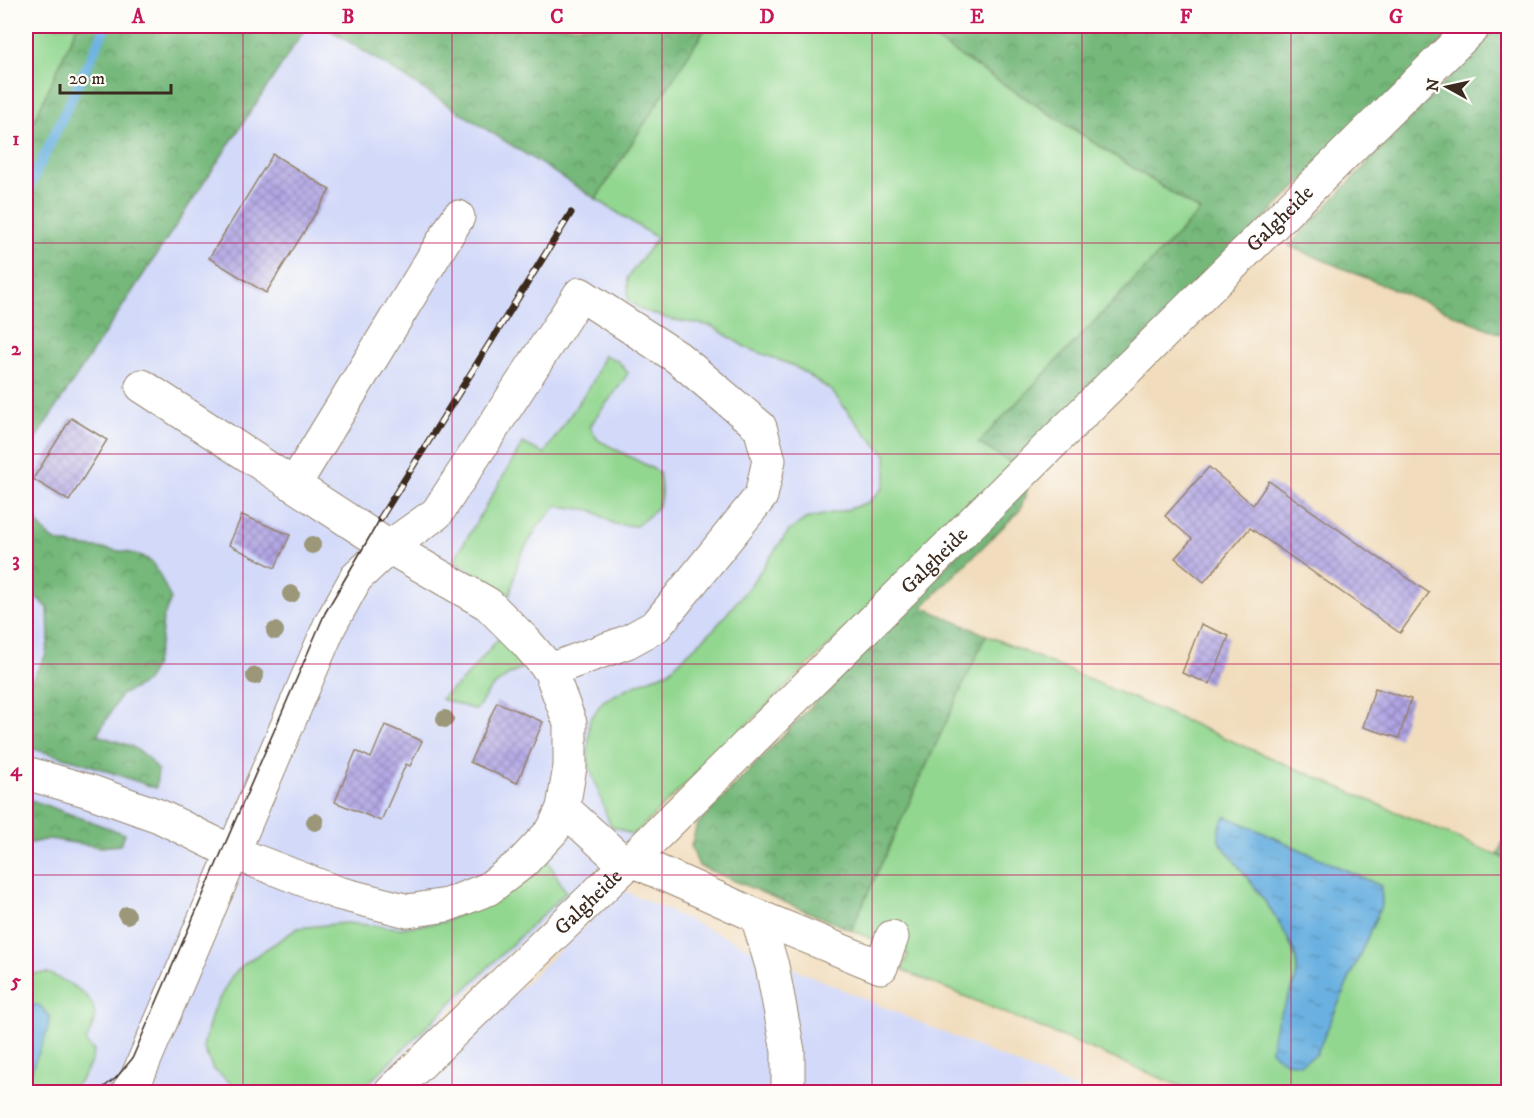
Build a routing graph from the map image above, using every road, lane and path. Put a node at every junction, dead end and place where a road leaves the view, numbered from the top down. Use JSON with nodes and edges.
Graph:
{"nodes":[{"id":1,"x":1474,"y":26,"type":"edge"},
{"id":2,"x":458,"y":217,"type":"dead end"},
{"id":3,"x":142,"y":386,"type":"dead end"},
{"id":4,"x":294,"y":485,"type":"junction"},
{"id":5,"x":389,"y":547,"type":"junction"},
{"id":6,"x":550,"y":670,"type":"junction"},
{"id":7,"x":26,"y":773,"type":"edge"},
{"id":8,"x":563,"y":808,"type":"junction"},
{"id":9,"x":232,"y":852,"type":"junction"},
{"id":10,"x":629,"y":862,"type":"junction"},
{"id":11,"x":757,"y":916,"type":"junction"},
{"id":12,"x":892,"y":937,"type":"dead end"},
{"id":13,"x":128,"y":1092,"type":"edge"},
{"id":14,"x":391,"y":1092,"type":"edge"},
{"id":15,"x":788,"y":1092,"type":"edge"}],
"edges":[{"from":1,"to":10,"type":"street","name":"Galgheide"},
{"from":2,"to":4,"type":"street"},
{"from":3,"to":4,"type":"street"},
{"from":4,"to":5,"type":"street"},
{"from":5,"to":6,"type":"street"},
{"from":5,"to":6,"type":"street"},
{"from":5,"to":9,"type":"street"},
{"from":6,"to":8,"type":"street"},
{"from":7,"to":9,"type":"street"},
{"from":8,"to":9,"type":"street"},
{"from":8,"to":10,"type":"street"},
{"from":9,"to":13,"type":"street"},
{"from":10,"to":11,"type":"street"},
{"from":10,"to":14,"type":"street","name":"Galgheide"},
{"from":11,"to":12,"type":"street"},
{"from":11,"to":15,"type":"street"}]}
